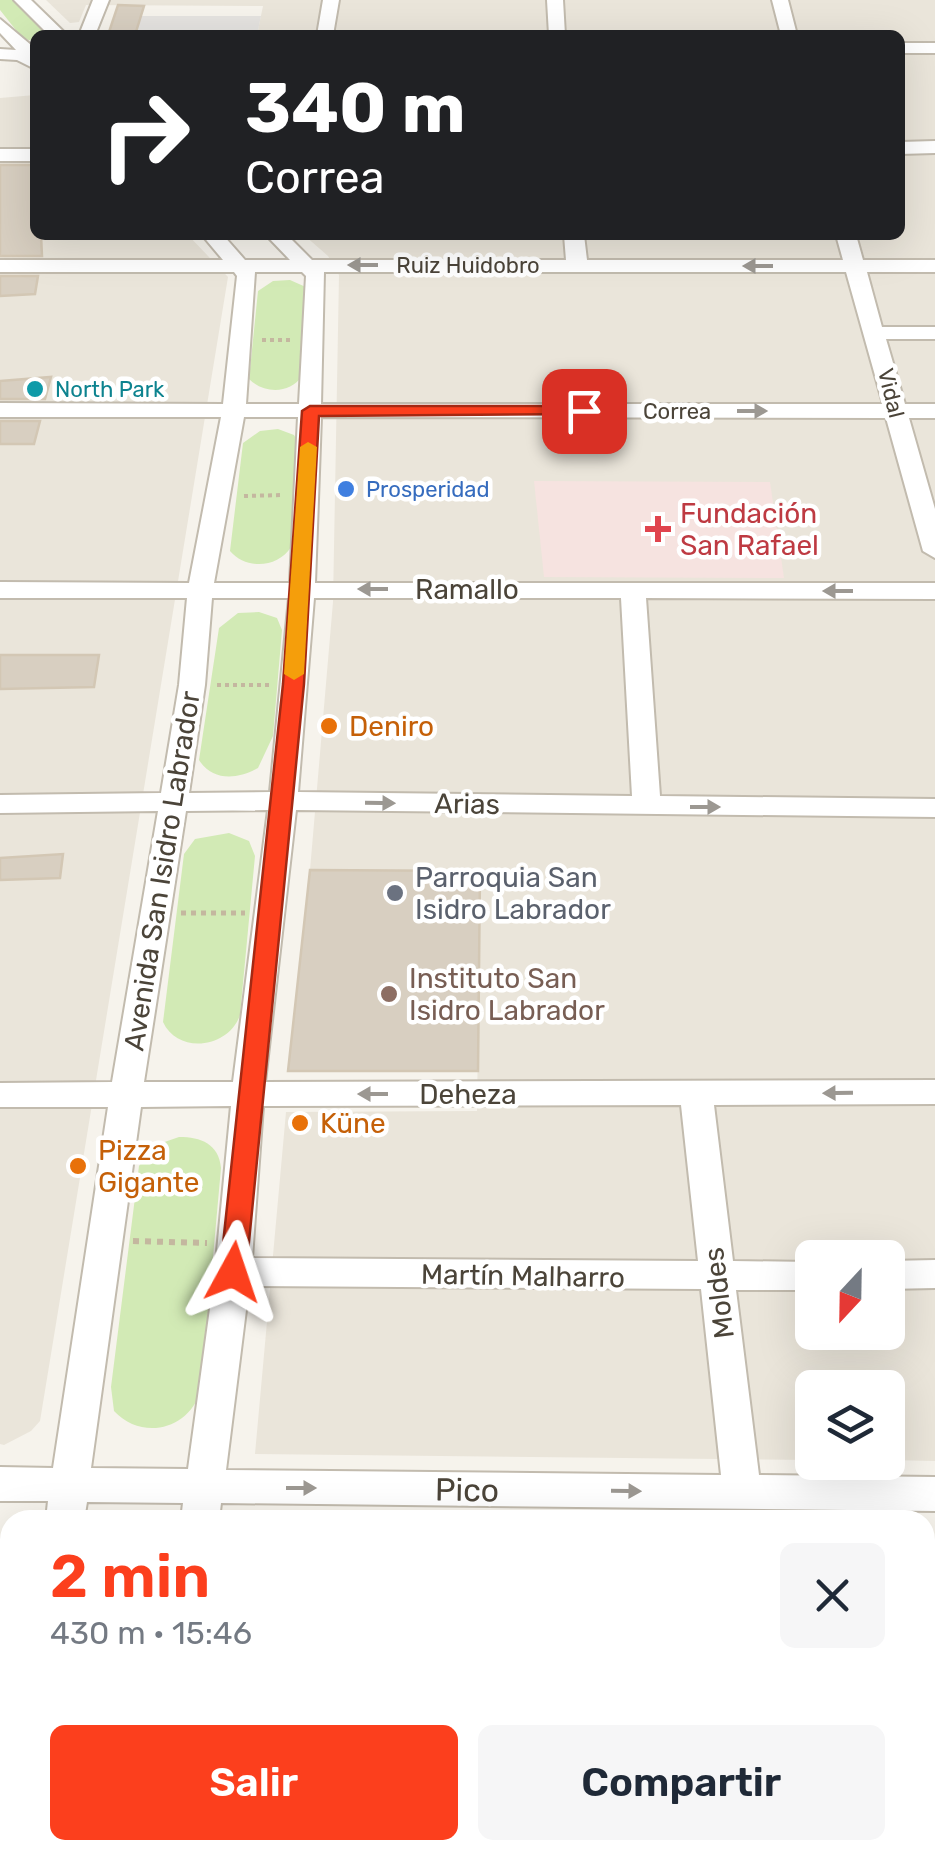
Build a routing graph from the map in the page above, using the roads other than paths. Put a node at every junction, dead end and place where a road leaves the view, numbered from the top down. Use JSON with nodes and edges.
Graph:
{"nodes":[{"id":1,"x":22,"y":0,"type":"edge"},
{"id":2,"x":101,"y":0,"type":"edge"},
{"id":3,"x":330,"y":0,"type":"edge"},
{"id":4,"x":555,"y":0,"type":"edge"},
{"id":5,"x":780,"y":0,"type":"edge"},
{"id":6,"x":0,"y":24,"type":"edge"},
{"id":7,"x":54,"y":30,"type":"edge"},
{"id":8,"x":89,"y":30,"type":"edge"},
{"id":9,"x":326,"y":30,"type":"edge"},
{"id":10,"x":558,"y":30,"type":"edge"},
{"id":11,"x":788,"y":30,"type":"edge"},
{"id":12,"x":905,"y":48,"type":"edge"},
{"id":13,"x":935,"y":48,"type":"edge"},
{"id":14,"x":0,"y":52,"type":"edge"},
{"id":15,"x":30,"y":52,"type":"edge"},
{"id":16,"x":30,"y":54,"type":"edge"},
{"id":17,"x":935,"y":147,"type":"edge"},
{"id":18,"x":905,"y":148,"type":"edge"},
{"id":19,"x":0,"y":155,"type":"edge"},
{"id":20,"x":30,"y":155,"type":"edge"},
{"id":21,"x":217,"y":240,"type":"edge"},
{"id":22,"x":281,"y":240,"type":"edge"},
{"id":23,"x":574,"y":240,"type":"edge"},
{"id":24,"x":848,"y":240,"type":"edge"},
{"id":25,"x":306,"y":265,"type":"junction"},
{"id":26,"x":577,"y":265,"type":"junction"},
{"id":27,"x":0,"y":266,"type":"edge"},
{"id":28,"x":241,"y":266,"type":"junction"},
{"id":29,"x":935,"y":266,"type":"edge"},
{"id":30,"x":856,"y":267,"type":"junction"},
{"id":31,"x":876,"y":333,"type":"junction"},
{"id":32,"x":935,"y":333,"type":"edge"},
{"id":33,"x":0,"y":410,"type":"edge"},
{"id":34,"x":234,"y":410,"type":"junction"},
{"id":35,"x":310,"y":411,"type":"junction"},
{"id":36,"x":896,"y":411,"type":"junction"},
{"id":37,"x":935,"y":411,"type":"edge"},
{"id":38,"x":935,"y":551,"type":"edge"},
{"id":39,"x":302,"y":589,"type":"junction"},
{"id":40,"x":0,"y":590,"type":"edge"},
{"id":41,"x":633,"y":590,"type":"junction"},
{"id":42,"x":200,"y":591,"type":"junction"},
{"id":43,"x":935,"y":592,"type":"edge"},
{"id":44,"x":283,"y":801,"type":"junction"},
{"id":45,"x":172,"y":802,"type":"junction"},
{"id":46,"x":0,"y":804,"type":"edge"},
{"id":47,"x":647,"y":807,"type":"junction"},
{"id":48,"x":935,"y":808,"type":"edge"},
{"id":49,"x":935,"y":1092,"type":"edge"},
{"id":50,"x":248,"y":1093,"type":"junction"},
{"id":51,"x":0,"y":1094,"type":"edge"},
{"id":52,"x":127,"y":1094,"type":"junction"},
{"id":53,"x":696,"y":1094,"type":"junction"},
{"id":54,"x":234,"y":1258,"type":"junction"},
{"id":55,"x":935,"y":1274,"type":"edge"},
{"id":56,"x":905,"y":1275,"type":"edge"},
{"id":57,"x":795,"y":1276,"type":"edge"},
{"id":58,"x":717,"y":1278,"type":"junction"},
{"id":59,"x":0,"y":1484,"type":"edge"},
{"id":60,"x":742,"y":1492,"type":"junction"},
{"id":61,"x":935,"y":1494,"type":"edge"},
{"id":62,"x":67,"y":1503,"type":"edge"},
{"id":63,"x":202,"y":1504,"type":"edge"}],
"edges":[{"from":1,"to":7,"type":"street"},
{"from":2,"to":8,"type":"street"},
{"from":3,"to":9,"type":"street"},
{"from":4,"to":10,"type":"street"},
{"from":5,"to":11,"type":"street"},
{"from":6,"to":15,"type":"street"},
{"from":12,"to":13,"type":"street"},
{"from":14,"to":16,"type":"street"},
{"from":17,"to":18,"type":"street"},
{"from":19,"to":20,"type":"street"},
{"from":21,"to":28,"type":"street"},
{"from":22,"to":25,"type":"street"},
{"from":23,"to":26,"type":"street"},
{"from":24,"to":30,"type":"street","name":"Vidal"},
{"from":26,"to":25,"type":"street","name":"Ruiz Huidobro","one_way":true},
{"from":25,"to":28,"type":"street","name":"Ruiz Huidobro"},
{"from":25,"to":35,"type":"street"},
{"from":30,"to":26,"type":"street","name":"Ruiz Huidobro","one_way":true},
{"from":27,"to":28,"type":"street","name":"Ruiz Huidobro"},
{"from":28,"to":34,"type":"street","name":"Avenida San Isidro Labrador"},
{"from":29,"to":30,"type":"street","name":"Ruiz Huidobro"},
{"from":30,"to":31,"type":"street","name":"Vidal"},
{"from":31,"to":32,"type":"street"},
{"from":31,"to":36,"type":"street","name":"Vidal"},
{"from":33,"to":34,"type":"street","name":"Correa"},
{"from":34,"to":35,"type":"street","name":"Correa"},
{"from":34,"to":42,"type":"street","name":"Avenida San Isidro Labrador"},
{"from":35,"to":36,"type":"street","name":"Correa","one_way":true},
{"from":35,"to":39,"type":"street"},
{"from":36,"to":37,"type":"street","name":"Correa"},
{"from":36,"to":38,"type":"street","name":"Vidal"},
{"from":41,"to":39,"type":"street","name":"Ramallo","one_way":true},
{"from":39,"to":42,"type":"street","name":"Ramallo"},
{"from":39,"to":44,"type":"street"},
{"from":40,"to":42,"type":"street","name":"Ramallo"},
{"from":43,"to":41,"type":"street","name":"Ramallo","one_way":true},
{"from":41,"to":47,"type":"street"},
{"from":42,"to":45,"type":"street","name":"Avenida San Isidro Labrador"},
{"from":44,"to":45,"type":"street","name":"Arias"},
{"from":44,"to":47,"type":"street","name":"Arias","one_way":true},
{"from":44,"to":50,"type":"street"},
{"from":45,"to":46,"type":"street","name":"Arias"},
{"from":45,"to":52,"type":"street","name":"Avenida San Isidro Labrador"},
{"from":47,"to":48,"type":"street","name":"Arias","one_way":true},
{"from":49,"to":53,"type":"street","name":"Deheza","one_way":true},
{"from":50,"to":52,"type":"street","name":"Deheza"},
{"from":53,"to":50,"type":"street","name":"Deheza","one_way":true},
{"from":50,"to":54,"type":"street"},
{"from":51,"to":52,"type":"street","name":"Deheza"},
{"from":52,"to":62,"type":"street","name":"Avenida San Isidro Labrador"},
{"from":53,"to":58,"type":"street","name":"Moldes"},
{"from":54,"to":58,"type":"street","name":"Martín Malharro"},
{"from":54,"to":63,"type":"street"},
{"from":55,"to":56,"type":"street"},
{"from":57,"to":58,"type":"street","name":"Martín Malharro"},
{"from":58,"to":60,"type":"street","name":"Moldes"},
{"from":59,"to":62,"type":"street","name":"Pico"},
{"from":60,"to":61,"type":"street","name":"Pico"},
{"from":63,"to":60,"type":"street","name":"Pico","one_way":true},
{"from":62,"to":63,"type":"street","name":"Pico"}]}
